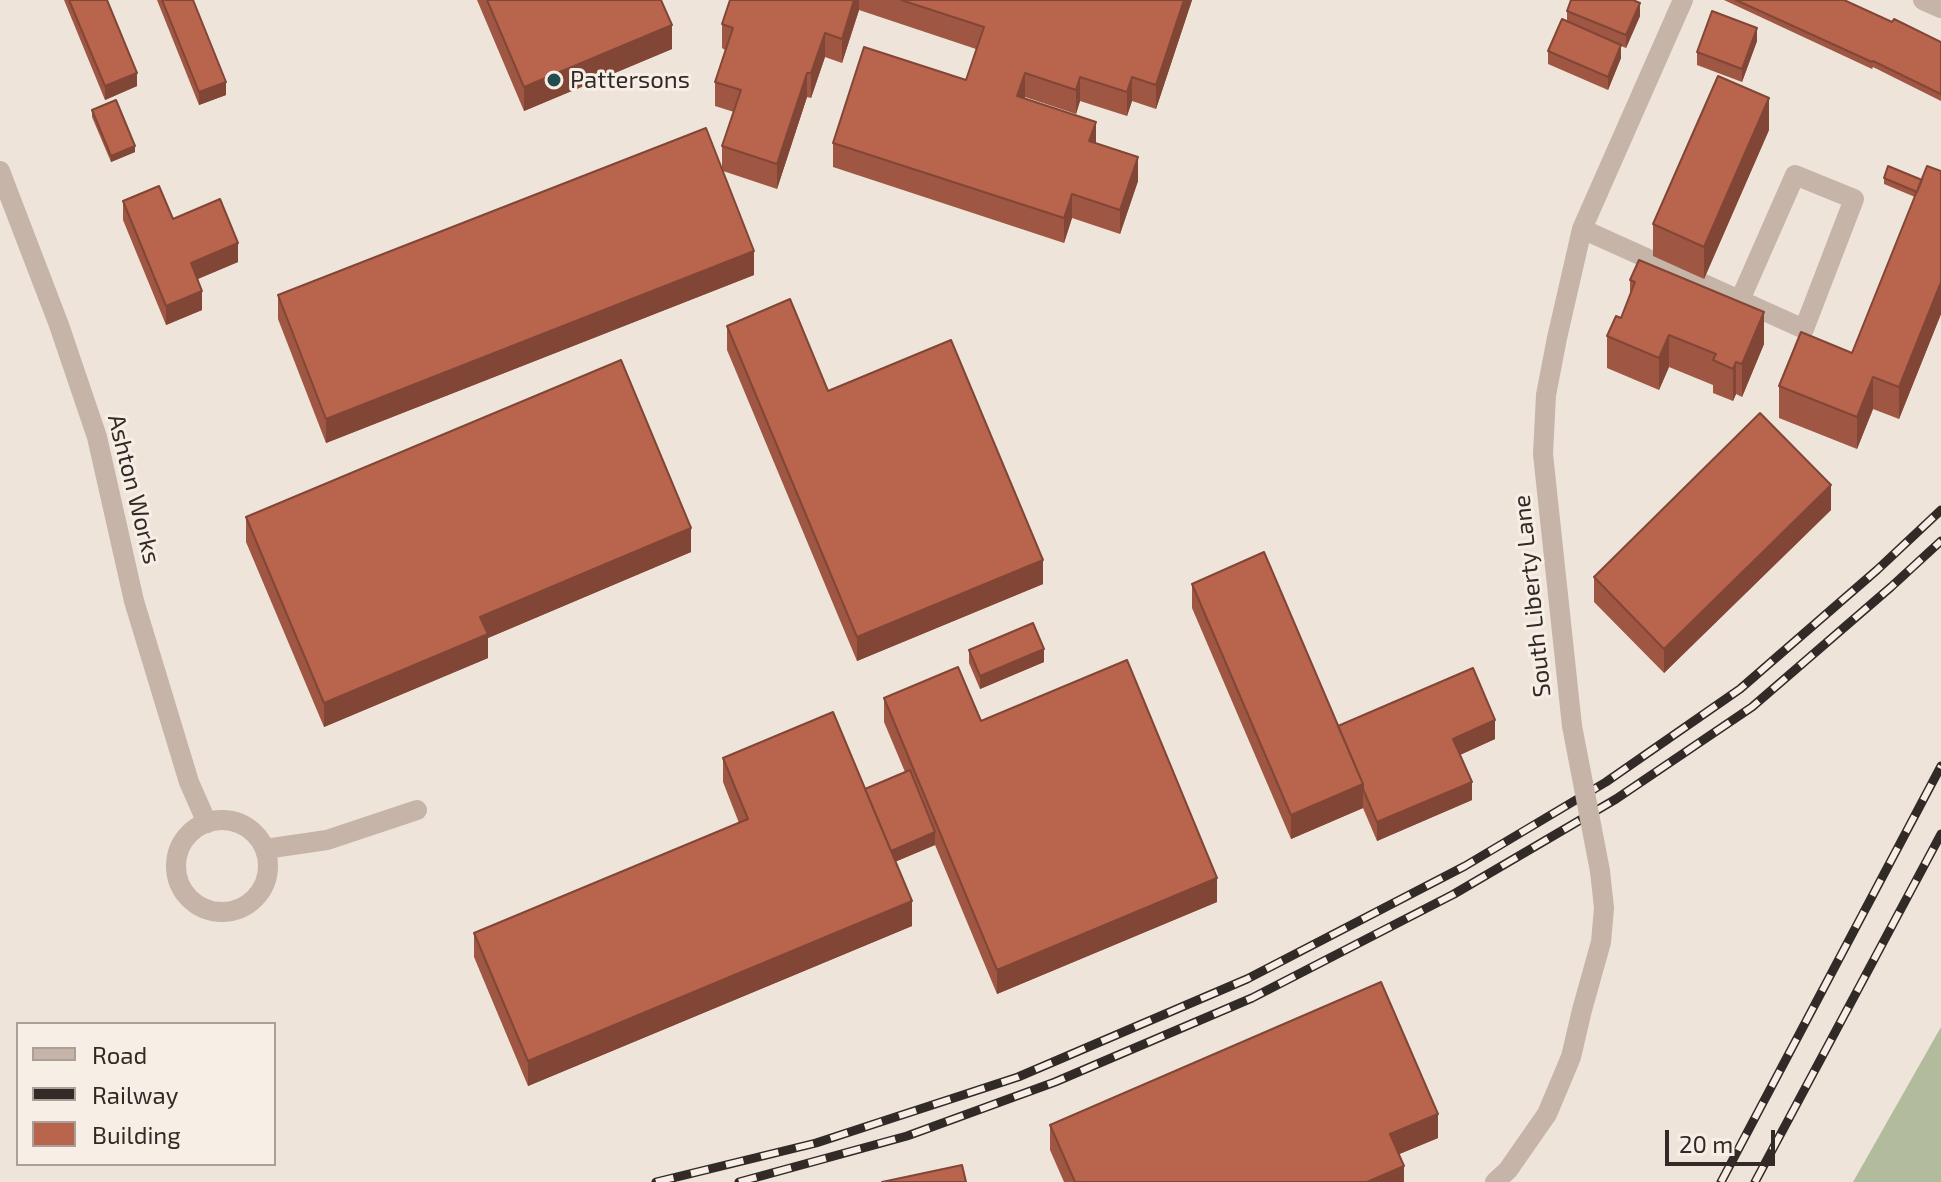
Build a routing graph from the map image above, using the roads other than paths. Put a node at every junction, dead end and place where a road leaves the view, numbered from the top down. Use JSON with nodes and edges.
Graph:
{"nodes":[{"id":1,"x":1683,"y":0,"type":"edge"},
{"id":2,"x":1923,"y":0,"type":"edge"},
{"id":3,"x":1941,"y":8,"type":"edge"},
{"id":4,"x":0,"y":171,"type":"edge"},
{"id":5,"x":1582,"y":229,"type":"junction"},
{"id":6,"x":1740,"y":300,"type":"junction"},
{"id":7,"x":417,"y":810,"type":"dead end"},
{"id":8,"x":207,"y":823,"type":"junction"},
{"id":9,"x":265,"y":849,"type":"junction"},
{"id":10,"x":1495,"y":1182,"type":"edge"}],
"edges":[{"from":1,"to":5,"type":"street","name":"South Liberty Lane"},
{"from":2,"to":3,"type":"street"},
{"from":4,"to":8,"type":"street","name":"Ashton Works"},
{"from":5,"to":6,"type":"street"},
{"from":5,"to":10,"type":"street","name":"South Liberty Lane","bridge":true},
{"from":6,"to":6,"type":"street"},
{"from":7,"to":9,"type":"street"},
{"from":8,"to":9,"type":"street"},
{"from":8,"to":9,"type":"street"}]}
